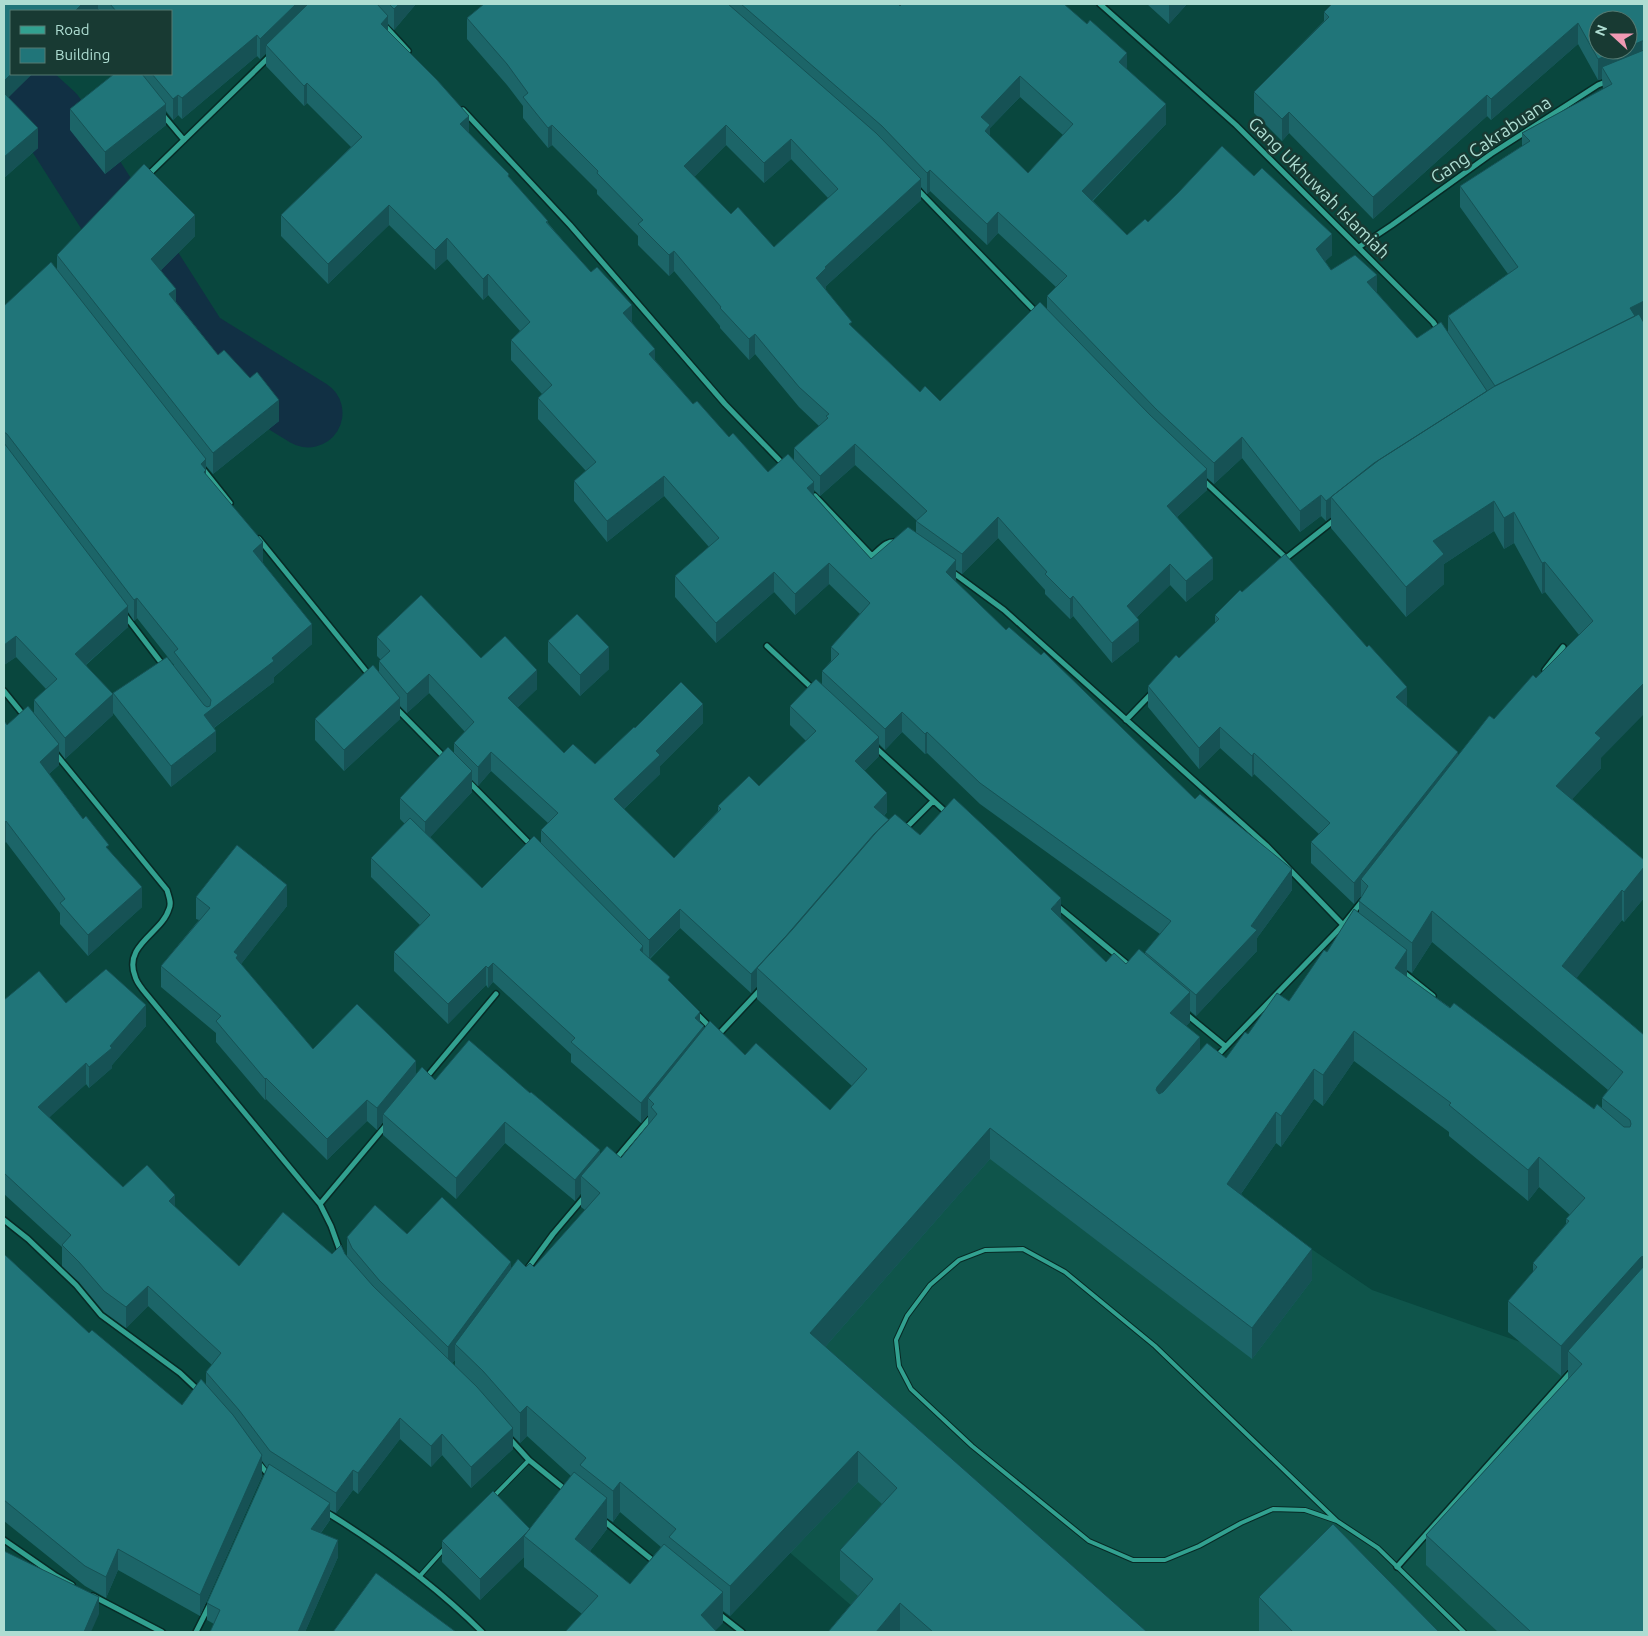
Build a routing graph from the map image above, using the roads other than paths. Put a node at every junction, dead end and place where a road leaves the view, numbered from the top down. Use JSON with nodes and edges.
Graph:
{"nodes":[{"id":1,"x":1100,"y":4,"type":"edge"},
{"id":2,"x":383,"y":24,"type":"edge"},
{"id":3,"x":274,"y":52,"type":"edge"},
{"id":4,"x":414,"y":57,"type":"edge"},
{"id":5,"x":1613,"y":78,"type":"edge"},
{"id":6,"x":461,"y":108,"type":"edge"},
{"id":7,"x":160,"y":111,"type":"edge"},
{"id":8,"x":184,"y":140,"type":"junction"},
{"id":9,"x":141,"y":182,"type":"edge"},
{"id":10,"x":914,"y":186,"type":"edge"},
{"id":11,"x":1359,"y":247,"type":"junction"},
{"id":12,"x":1044,"y":320,"type":"edge"},
{"id":13,"x":1444,"y":338,"type":"edge"},
{"id":14,"x":785,"y":466,"type":"edge"},
{"id":15,"x":201,"y":467,"type":"edge"},
{"id":16,"x":1195,"y":472,"type":"edge"},
{"id":17,"x":812,"y":494,"type":"edge"},
{"id":18,"x":236,"y":512,"type":"edge"},
{"id":19,"x":1338,"y":516,"type":"edge"},
{"id":20,"x":254,"y":534,"type":"edge"},
{"id":21,"x":906,"y":543,"type":"edge"},
{"id":22,"x":1286,"y":558,"type":"junction"},
{"id":23,"x":1280,"y":564,"type":"edge"},
{"id":24,"x":948,"y":569,"type":"edge"},
{"id":25,"x":118,"y":606,"type":"edge"},
{"id":26,"x":767,"y":646,"type":"dead end"},
{"id":27,"x":1563,"y":647,"type":"dead end"},
{"id":28,"x":166,"y":668,"type":"edge"},
{"id":29,"x":372,"y":678,"type":"edge"},
{"id":30,"x":1538,"y":678,"type":"edge"},
{"id":31,"x":4,"y":691,"type":"edge"},
{"id":32,"x":1154,"y":692,"type":"edge"},
{"id":33,"x":818,"y":693,"type":"edge"},
{"id":34,"x":390,"y":701,"type":"edge"},
{"id":35,"x":1126,"y":720,"type":"junction"},
{"id":36,"x":29,"y":722,"type":"edge"},
{"id":37,"x":868,"y":740,"type":"edge"},
{"id":38,"x":48,"y":745,"type":"edge"},
{"id":39,"x":450,"y":764,"type":"edge"},
{"id":40,"x":464,"y":778,"type":"edge"},
{"id":41,"x":933,"y":801,"type":"junction"},
{"id":42,"x":955,"y":820,"type":"edge"},
{"id":43,"x":898,"y":835,"type":"edge"},
{"id":44,"x":539,"y":853,"type":"edge"},
{"id":45,"x":1367,"y":894,"type":"edge"},
{"id":46,"x":1053,"y":902,"type":"edge"},
{"id":47,"x":1343,"y":925,"type":"junction"},
{"id":48,"x":1350,"y":931,"type":"edge"},
{"id":49,"x":1396,"y":967,"type":"edge"},
{"id":50,"x":1135,"y":971,"type":"edge"},
{"id":51,"x":763,"y":986,"type":"edge"},
{"id":52,"x":496,"y":994,"type":"dead end"},
{"id":53,"x":1442,"y":1002,"type":"edge"},
{"id":54,"x":690,"y":1007,"type":"edge"},
{"id":55,"x":1180,"y":1009,"type":"edge"},
{"id":56,"x":718,"y":1035,"type":"junction"},
{"id":57,"x":712,"y":1042,"type":"edge"},
{"id":58,"x":1225,"y":1046,"type":"junction"},
{"id":59,"x":1212,"y":1061,"type":"edge"},
{"id":60,"x":420,"y":1084,"type":"edge"},
{"id":61,"x":654,"y":1113,"type":"edge"},
{"id":62,"x":389,"y":1122,"type":"edge"},
{"id":63,"x":610,"y":1166,"type":"edge"},
{"id":64,"x":591,"y":1188,"type":"edge"},
{"id":65,"x":320,"y":1204,"type":"junction"},
{"id":66,"x":4,"y":1220,"type":"edge"},
{"id":67,"x":341,"y":1254,"type":"edge"},
{"id":68,"x":524,"y":1273,"type":"edge"},
{"id":69,"x":1579,"y":1363,"type":"edge"},
{"id":70,"x":204,"y":1396,"type":"edge"},
{"id":71,"x":504,"y":1433,"type":"edge"},
{"id":72,"x":252,"y":1454,"type":"edge"},
{"id":73,"x":529,"y":1460,"type":"junction"},
{"id":74,"x":267,"y":1475,"type":"junction"},
{"id":75,"x":276,"y":1480,"type":"edge"},
{"id":76,"x":263,"y":1484,"type":"edge"},
{"id":77,"x":574,"y":1497,"type":"edge"},
{"id":78,"x":489,"y":1501,"type":"edge"},
{"id":79,"x":318,"y":1507,"type":"edge"},
{"id":80,"x":597,"y":1516,"type":"edge"},
{"id":81,"x":1337,"y":1521,"type":"junction"},
{"id":82,"x":4,"y":1540,"type":"edge"},
{"id":83,"x":450,"y":1542,"type":"edge"},
{"id":84,"x":658,"y":1565,"type":"edge"},
{"id":85,"x":1397,"y":1567,"type":"junction"},
{"id":86,"x":419,"y":1577,"type":"junction"},
{"id":87,"x":81,"y":1589,"type":"edge"},
{"id":88,"x":89,"y":1594,"type":"edge"},
{"id":89,"x":210,"y":1604,"type":"edge"},
{"id":90,"x":712,"y":1608,"type":"edge"},
{"id":91,"x":162,"y":1632,"type":"edge"},
{"id":92,"x":196,"y":1632,"type":"edge"},
{"id":93,"x":482,"y":1632,"type":"edge"},
{"id":94,"x":742,"y":1632,"type":"edge"},
{"id":95,"x":1464,"y":1632,"type":"edge"}],
"edges":[{"from":1,"to":11,"type":"street","name":"Gang Ukhuwah Islamiah"},
{"from":2,"to":4,"type":"street"},
{"from":3,"to":8,"type":"street"},
{"from":5,"to":11,"type":"street","name":"Gang Cakrabuana"},
{"from":6,"to":14,"type":"street"},
{"from":7,"to":8,"type":"street"},
{"from":8,"to":9,"type":"street"},
{"from":10,"to":12,"type":"street"},
{"from":11,"to":13,"type":"street","name":"Gang Ukhuwah Islamiah"},
{"from":15,"to":18,"type":"street"},
{"from":16,"to":22,"type":"street"},
{"from":17,"to":21,"type":"street"},
{"from":19,"to":22,"type":"street"},
{"from":20,"to":29,"type":"street"},
{"from":22,"to":23,"type":"street"},
{"from":24,"to":35,"type":"street"},
{"from":25,"to":28,"type":"street"},
{"from":26,"to":33,"type":"street"},
{"from":27,"to":30,"type":"street"},
{"from":31,"to":36,"type":"street"},
{"from":32,"to":35,"type":"street"},
{"from":34,"to":39,"type":"street"},
{"from":35,"to":47,"type":"street"},
{"from":37,"to":41,"type":"street"},
{"from":38,"to":65,"type":"street"},
{"from":40,"to":44,"type":"street"},
{"from":41,"to":42,"type":"street"},
{"from":41,"to":43,"type":"street"},
{"from":45,"to":47,"type":"street"},
{"from":46,"to":50,"type":"street"},
{"from":47,"to":48,"type":"street"},
{"from":47,"to":58,"type":"street"},
{"from":49,"to":53,"type":"street"},
{"from":51,"to":56,"type":"street"},
{"from":52,"to":60,"type":"street"},
{"from":54,"to":56,"type":"street"},
{"from":55,"to":58,"type":"street"},
{"from":56,"to":57,"type":"street"},
{"from":58,"to":59,"type":"street"},
{"from":61,"to":63,"type":"street"},
{"from":62,"to":65,"type":"street"},
{"from":64,"to":68,"type":"street"},
{"from":65,"to":67,"type":"street"},
{"from":66,"to":70,"type":"street"},
{"from":69,"to":85,"type":"street"},
{"from":71,"to":73,"type":"street"},
{"from":72,"to":74,"type":"street"},
{"from":73,"to":77,"type":"street"},
{"from":73,"to":78,"type":"lane"},
{"from":74,"to":75,"type":"street"},
{"from":74,"to":76,"type":"street"},
{"from":79,"to":86,"type":"street"},
{"from":80,"to":84,"type":"street"},
{"from":81,"to":81,"type":"lane"},
{"from":81,"to":85,"type":"lane"},
{"from":82,"to":87,"type":"street"},
{"from":83,"to":86,"type":"lane"},
{"from":85,"to":95,"type":"lane"},
{"from":86,"to":93,"type":"street"},
{"from":88,"to":91,"type":"street"},
{"from":89,"to":92,"type":"street"},
{"from":90,"to":94,"type":"street"}]}
